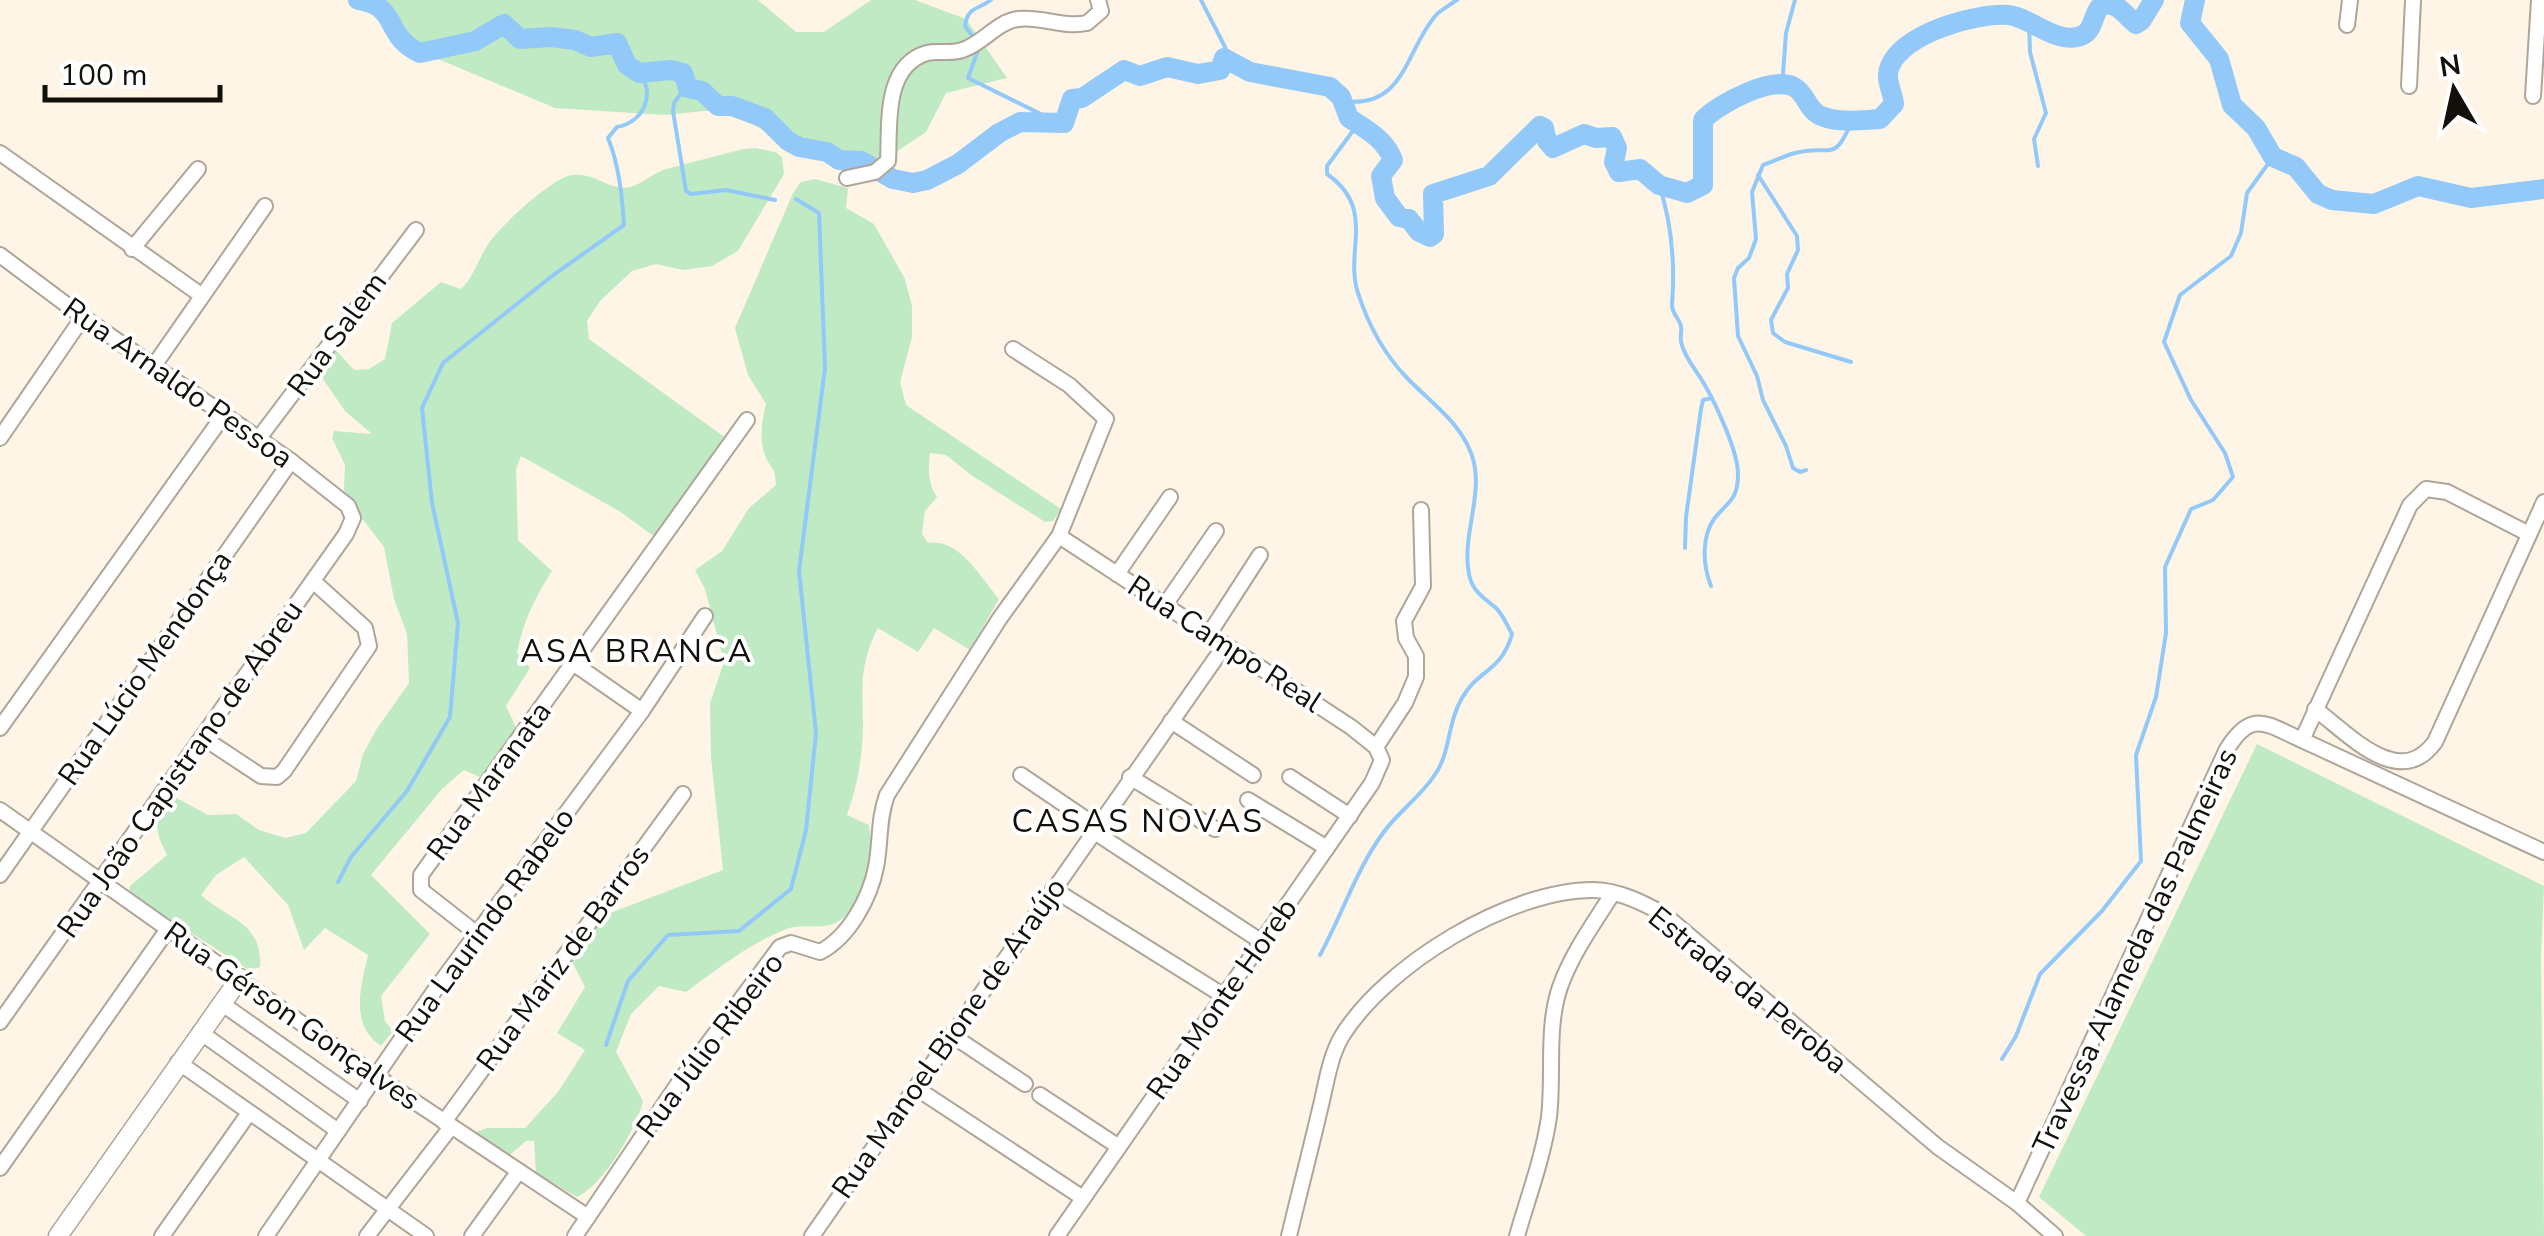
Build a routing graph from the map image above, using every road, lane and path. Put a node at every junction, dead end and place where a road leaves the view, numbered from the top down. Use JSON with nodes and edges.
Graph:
{"nodes":[{"id":1,"x":1098,"y":0,"type":"edge"},
{"id":2,"x":2350,"y":0,"type":"edge"},
{"id":3,"x":2413,"y":0,"type":"edge"},
{"id":4,"x":2540,"y":0,"type":"edge"},
{"id":5,"x":2347,"y":25,"type":"dead end"},
{"id":6,"x":2409,"y":86,"type":"dead end"},
{"id":7,"x":2533,"y":96,"type":"dead end"},
{"id":8,"x":0,"y":153,"type":"edge"},
{"id":9,"x":198,"y":169,"type":"dead end"},
{"id":10,"x":847,"y":178,"type":"dead end"},
{"id":11,"x":265,"y":206,"type":"dead end"},
{"id":12,"x":416,"y":230,"type":"dead end"},
{"id":13,"x":132,"y":249,"type":"junction"},
{"id":14,"x":0,"y":256,"type":"edge"},
{"id":15,"x":201,"y":295,"type":"junction"},
{"id":16,"x":83,"y":317,"type":"junction"},
{"id":17,"x":1013,"y":350,"type":"dead end"},
{"id":18,"x":153,"y":367,"type":"junction"},
{"id":19,"x":6,"y":416,"type":"edge"},
{"id":20,"x":223,"y":416,"type":"junction"},
{"id":21,"x":747,"y":420,"type":"dead end"},
{"id":22,"x":0,"y":438,"type":"edge"},
{"id":23,"x":259,"y":438,"type":"junction"},
{"id":24,"x":291,"y":461,"type":"junction"},
{"id":25,"x":1170,"y":496,"type":"dead end"},
{"id":26,"x":2544,"y":502,"type":"edge"},
{"id":27,"x":1422,"y":510,"type":"dead end"},
{"id":28,"x":353,"y":514,"type":"joint"},
{"id":29,"x":1216,"y":531,"type":"dead end"},
{"id":30,"x":2529,"y":534,"type":"junction"},
{"id":31,"x":1059,"y":536,"type":"junction"},
{"id":32,"x":1260,"y":555,"type":"dead end"},
{"id":33,"x":1117,"y":574,"type":"junction"},
{"id":34,"x":313,"y":581,"type":"junction"},
{"id":35,"x":1165,"y":605,"type":"junction"},
{"id":36,"x":705,"y":616,"type":"dead end"},
{"id":37,"x":1209,"y":634,"type":"junction"},
{"id":38,"x":1225,"y":645,"type":"junction"},
{"id":39,"x":573,"y":662,"type":"junction"},
{"id":40,"x":2315,"y":709,"type":"junction"},
{"id":41,"x":642,"y":711,"type":"junction"},
{"id":42,"x":1171,"y":720,"type":"junction"},
{"id":43,"x":0,"y":728,"type":"edge"},
{"id":44,"x":202,"y":738,"type":"junction"},
{"id":45,"x":2302,"y":740,"type":"junction"},
{"id":46,"x":1379,"y":754,"type":"junction"},
{"id":47,"x":1021,"y":775,"type":"dead end"},
{"id":48,"x":1253,"y":775,"type":"dead end"},
{"id":49,"x":1130,"y":777,"type":"junction"},
{"id":50,"x":1290,"y":777,"type":"dead end"},
{"id":51,"x":683,"y":794,"type":"dead end"},
{"id":52,"x":1248,"y":800,"type":"dead end"},
{"id":53,"x":0,"y":810,"type":"edge"},
{"id":54,"x":1350,"y":816,"type":"junction"},
{"id":55,"x":1094,"y":829,"type":"junction"},
{"id":56,"x":1215,"y":829,"type":"dead end"},
{"id":57,"x":31,"y":831,"type":"junction"},
{"id":58,"x":1327,"y":848,"type":"junction"},
{"id":59,"x":2544,"y":852,"type":"edge"},
{"id":60,"x":0,"y":875,"type":"edge"},
{"id":61,"x":100,"y":882,"type":"junction"},
{"id":62,"x":1053,"y":889,"type":"junction"},
{"id":63,"x":1613,"y":893,"type":"junction"},
{"id":64,"x":168,"y":929,"type":"junction"},
{"id":65,"x":478,"y":934,"type":"junction"},
{"id":66,"x":1262,"y":942,"type":"junction"},
{"id":67,"x":240,"y":978,"type":"junction"},
{"id":68,"x":1224,"y":996,"type":"junction"},
{"id":69,"x":221,"y":1003,"type":"junction"},
{"id":70,"x":0,"y":1022,"type":"edge"},
{"id":71,"x":200,"y":1032,"type":"junction"},
{"id":72,"x":953,"y":1036,"type":"junction"},
{"id":73,"x":178,"y":1062,"type":"junction"},
{"id":74,"x":376,"y":1076,"type":"junction"},
{"id":75,"x":1025,"y":1084,"type":"dead end"},
{"id":76,"x":916,"y":1088,"type":"junction"},
{"id":77,"x":1040,"y":1096,"type":"dead end"},
{"id":78,"x":360,"y":1102,"type":"junction"},
{"id":79,"x":249,"y":1113,"type":"junction"},
{"id":80,"x":448,"y":1124,"type":"junction"},
{"id":81,"x":338,"y":1131,"type":"junction"},
{"id":82,"x":1119,"y":1147,"type":"junction"},
{"id":83,"x":320,"y":1160,"type":"junction"},
{"id":84,"x":0,"y":1168,"type":"edge"},
{"id":85,"x":519,"y":1171,"type":"junction"},
{"id":86,"x":1083,"y":1198,"type":"junction"},
{"id":87,"x":2018,"y":1203,"type":"junction"},
{"id":88,"x":386,"y":1210,"type":"junction"},
{"id":89,"x":588,"y":1218,"type":"junction"},
{"id":90,"x":58,"y":1236,"type":"edge"},
{"id":91,"x":162,"y":1236,"type":"edge"},
{"id":92,"x":266,"y":1236,"type":"edge"},
{"id":93,"x":367,"y":1236,"type":"edge"},
{"id":94,"x":426,"y":1236,"type":"edge"},
{"id":95,"x":472,"y":1236,"type":"edge"},
{"id":96,"x":575,"y":1236,"type":"edge"},
{"id":97,"x":812,"y":1236,"type":"edge"},
{"id":98,"x":1057,"y":1236,"type":"edge"},
{"id":99,"x":1289,"y":1236,"type":"edge"},
{"id":100,"x":1517,"y":1236,"type":"edge"},
{"id":101,"x":2054,"y":1236,"type":"edge"}],
"edges":[{"from":1,"to":10,"type":"street"},
{"from":2,"to":5,"type":"street"},
{"from":3,"to":6,"type":"street"},
{"from":4,"to":7,"type":"street"},
{"from":8,"to":13,"type":"street"},
{"from":9,"to":13,"type":"street"},
{"from":11,"to":15,"type":"street"},
{"from":12,"to":23,"type":"street","name":"Rua Salem"},
{"from":13,"to":15,"type":"street"},
{"from":14,"to":16,"type":"street","name":"Rua Arnaldo Pessoa"},
{"from":15,"to":18,"type":"street"},
{"from":16,"to":18,"type":"street","name":"Rua Arnaldo Pessoa"},
{"from":16,"to":19,"type":"street"},
{"from":17,"to":31,"type":"street"},
{"from":18,"to":20,"type":"street","name":"Rua Arnaldo Pessoa"},
{"from":19,"to":22,"type":"street"},
{"from":20,"to":23,"type":"street","name":"Rua Arnaldo Pessoa"},
{"from":20,"to":43,"type":"street"},
{"from":21,"to":39,"type":"street","name":"Rua Maranata"},
{"from":23,"to":24,"type":"street","name":"Rua Arnaldo Pessoa"},
{"from":24,"to":28,"type":"street","name":"Rua Arnaldo Pessoa"},
{"from":24,"to":57,"type":"street","name":"Rua Lúcio Mendonça"},
{"from":25,"to":33,"type":"street"},
{"from":26,"to":30,"type":"street"},
{"from":27,"to":46,"type":"street","name":"Rua Monte Horeb"},
{"from":28,"to":34,"type":"street","name":"Rua João Capistrano de Abreu"},
{"from":29,"to":35,"type":"street"},
{"from":30,"to":40,"type":"street"},
{"from":30,"to":40,"type":"street"},
{"from":31,"to":33,"type":"street","name":"Rua Campo Real"},
{"from":31,"to":89,"type":"street","name":"Rua Júlio Ribeiro"},
{"from":32,"to":37,"type":"street"},
{"from":33,"to":35,"type":"street","name":"Rua Campo Real"},
{"from":34,"to":44,"type":"street","name":"Rua João Capistrano de Abreu"},
{"from":34,"to":44,"type":"street"},
{"from":35,"to":37,"type":"street","name":"Rua Campo Real"},
{"from":36,"to":41,"type":"street","name":"Rua Laurindo Rabelo"},
{"from":37,"to":38,"type":"street","name":"Rua Campo Real"},
{"from":38,"to":42,"type":"street","name":"Rua Manoel Bione de Araújo"},
{"from":38,"to":46,"type":"street","name":"Rua Campo Real"},
{"from":39,"to":41,"type":"street"},
{"from":39,"to":65,"type":"street","name":"Rua Maranata"},
{"from":40,"to":45,"type":"street"},
{"from":41,"to":65,"type":"street","name":"Rua Laurindo Rabelo"},
{"from":42,"to":48,"type":"street"},
{"from":42,"to":49,"type":"street","name":"Rua Manoel Bione de Araújo"},
{"from":44,"to":61,"type":"street","name":"Rua João Capistrano de Abreu"},
{"from":45,"to":59,"type":"street","name":"Travessa Alameda das Palmeiras"},
{"from":45,"to":87,"type":"street","name":"Travessa Alameda das Palmeiras"},
{"from":46,"to":54,"type":"street","name":"Rua Monte Horeb"},
{"from":47,"to":55,"type":"street"},
{"from":49,"to":55,"type":"street","name":"Rua Manoel Bione de Araújo"},
{"from":49,"to":56,"type":"street"},
{"from":50,"to":54,"type":"street"},
{"from":51,"to":80,"type":"street","name":"Rua Mariz de Barros"},
{"from":52,"to":58,"type":"street"},
{"from":53,"to":57,"type":"street","name":"Rua Gérson Gonçalves"},
{"from":54,"to":58,"type":"street","name":"Rua Monte Horeb"},
{"from":55,"to":62,"type":"street","name":"Rua Manoel Bione de Araújo"},
{"from":55,"to":66,"type":"street"},
{"from":57,"to":60,"type":"street","name":"Rua Lúcio Mendonça"},
{"from":57,"to":61,"type":"street","name":"Rua Gérson Gonçalves"},
{"from":58,"to":66,"type":"street","name":"Rua Monte Horeb"},
{"from":61,"to":64,"type":"street","name":"Rua Gérson Gonçalves"},
{"from":61,"to":70,"type":"street","name":"Rua João Capistrano de Abreu"},
{"from":62,"to":68,"type":"street"},
{"from":62,"to":72,"type":"street","name":"Rua Manoel Bione de Araújo"},
{"from":63,"to":87,"type":"street","name":"Estrada da Peroba"},
{"from":63,"to":99,"type":"street","name":"Estrada da Peroba"},
{"from":63,"to":100,"type":"street"},
{"from":64,"to":67,"type":"street","name":"Rua Gérson Gonçalves"},
{"from":64,"to":84,"type":"street"},
{"from":65,"to":74,"type":"street","name":"Rua Laurindo Rabelo"},
{"from":66,"to":68,"type":"street","name":"Rua Monte Horeb"},
{"from":67,"to":69,"type":"street"},
{"from":67,"to":74,"type":"street","name":"Rua Gérson Gonçalves"},
{"from":68,"to":82,"type":"street","name":"Rua Monte Horeb"},
{"from":69,"to":71,"type":"street"},
{"from":69,"to":78,"type":"street"},
{"from":71,"to":73,"type":"street"},
{"from":71,"to":81,"type":"street"},
{"from":72,"to":75,"type":"street"},
{"from":72,"to":76,"type":"street","name":"Rua Manoel Bione de Araújo"},
{"from":73,"to":79,"type":"street"},
{"from":73,"to":90,"type":"street"},
{"from":74,"to":78,"type":"street","name":"Rua Laurindo Rabelo"},
{"from":74,"to":80,"type":"street","name":"Rua Gérson Gonçalves"},
{"from":76,"to":86,"type":"street"},
{"from":76,"to":97,"type":"street","name":"Rua Manoel Bione de Araújo"},
{"from":77,"to":82,"type":"street"},
{"from":78,"to":81,"type":"street","name":"Rua Laurindo Rabelo"},
{"from":79,"to":83,"type":"street"},
{"from":79,"to":91,"type":"street"},
{"from":80,"to":85,"type":"street","name":"Rua Gérson Gonçalves"},
{"from":80,"to":88,"type":"street","name":"Rua Mariz de Barros"},
{"from":81,"to":83,"type":"street","name":"Rua Laurindo Rabelo"},
{"from":82,"to":86,"type":"street","name":"Rua Monte Horeb"},
{"from":83,"to":88,"type":"street"},
{"from":83,"to":92,"type":"street","name":"Rua Laurindo Rabelo"},
{"from":85,"to":89,"type":"street","name":"Rua Gérson Gonçalves"},
{"from":85,"to":95,"type":"street"},
{"from":86,"to":98,"type":"street","name":"Rua Monte Horeb"},
{"from":87,"to":101,"type":"street","name":"Estrada da Peroba"},
{"from":88,"to":93,"type":"street","name":"Rua Mariz de Barros"},
{"from":88,"to":94,"type":"street"},
{"from":89,"to":96,"type":"street","name":"Rua Júlio Ribeiro"}]}
